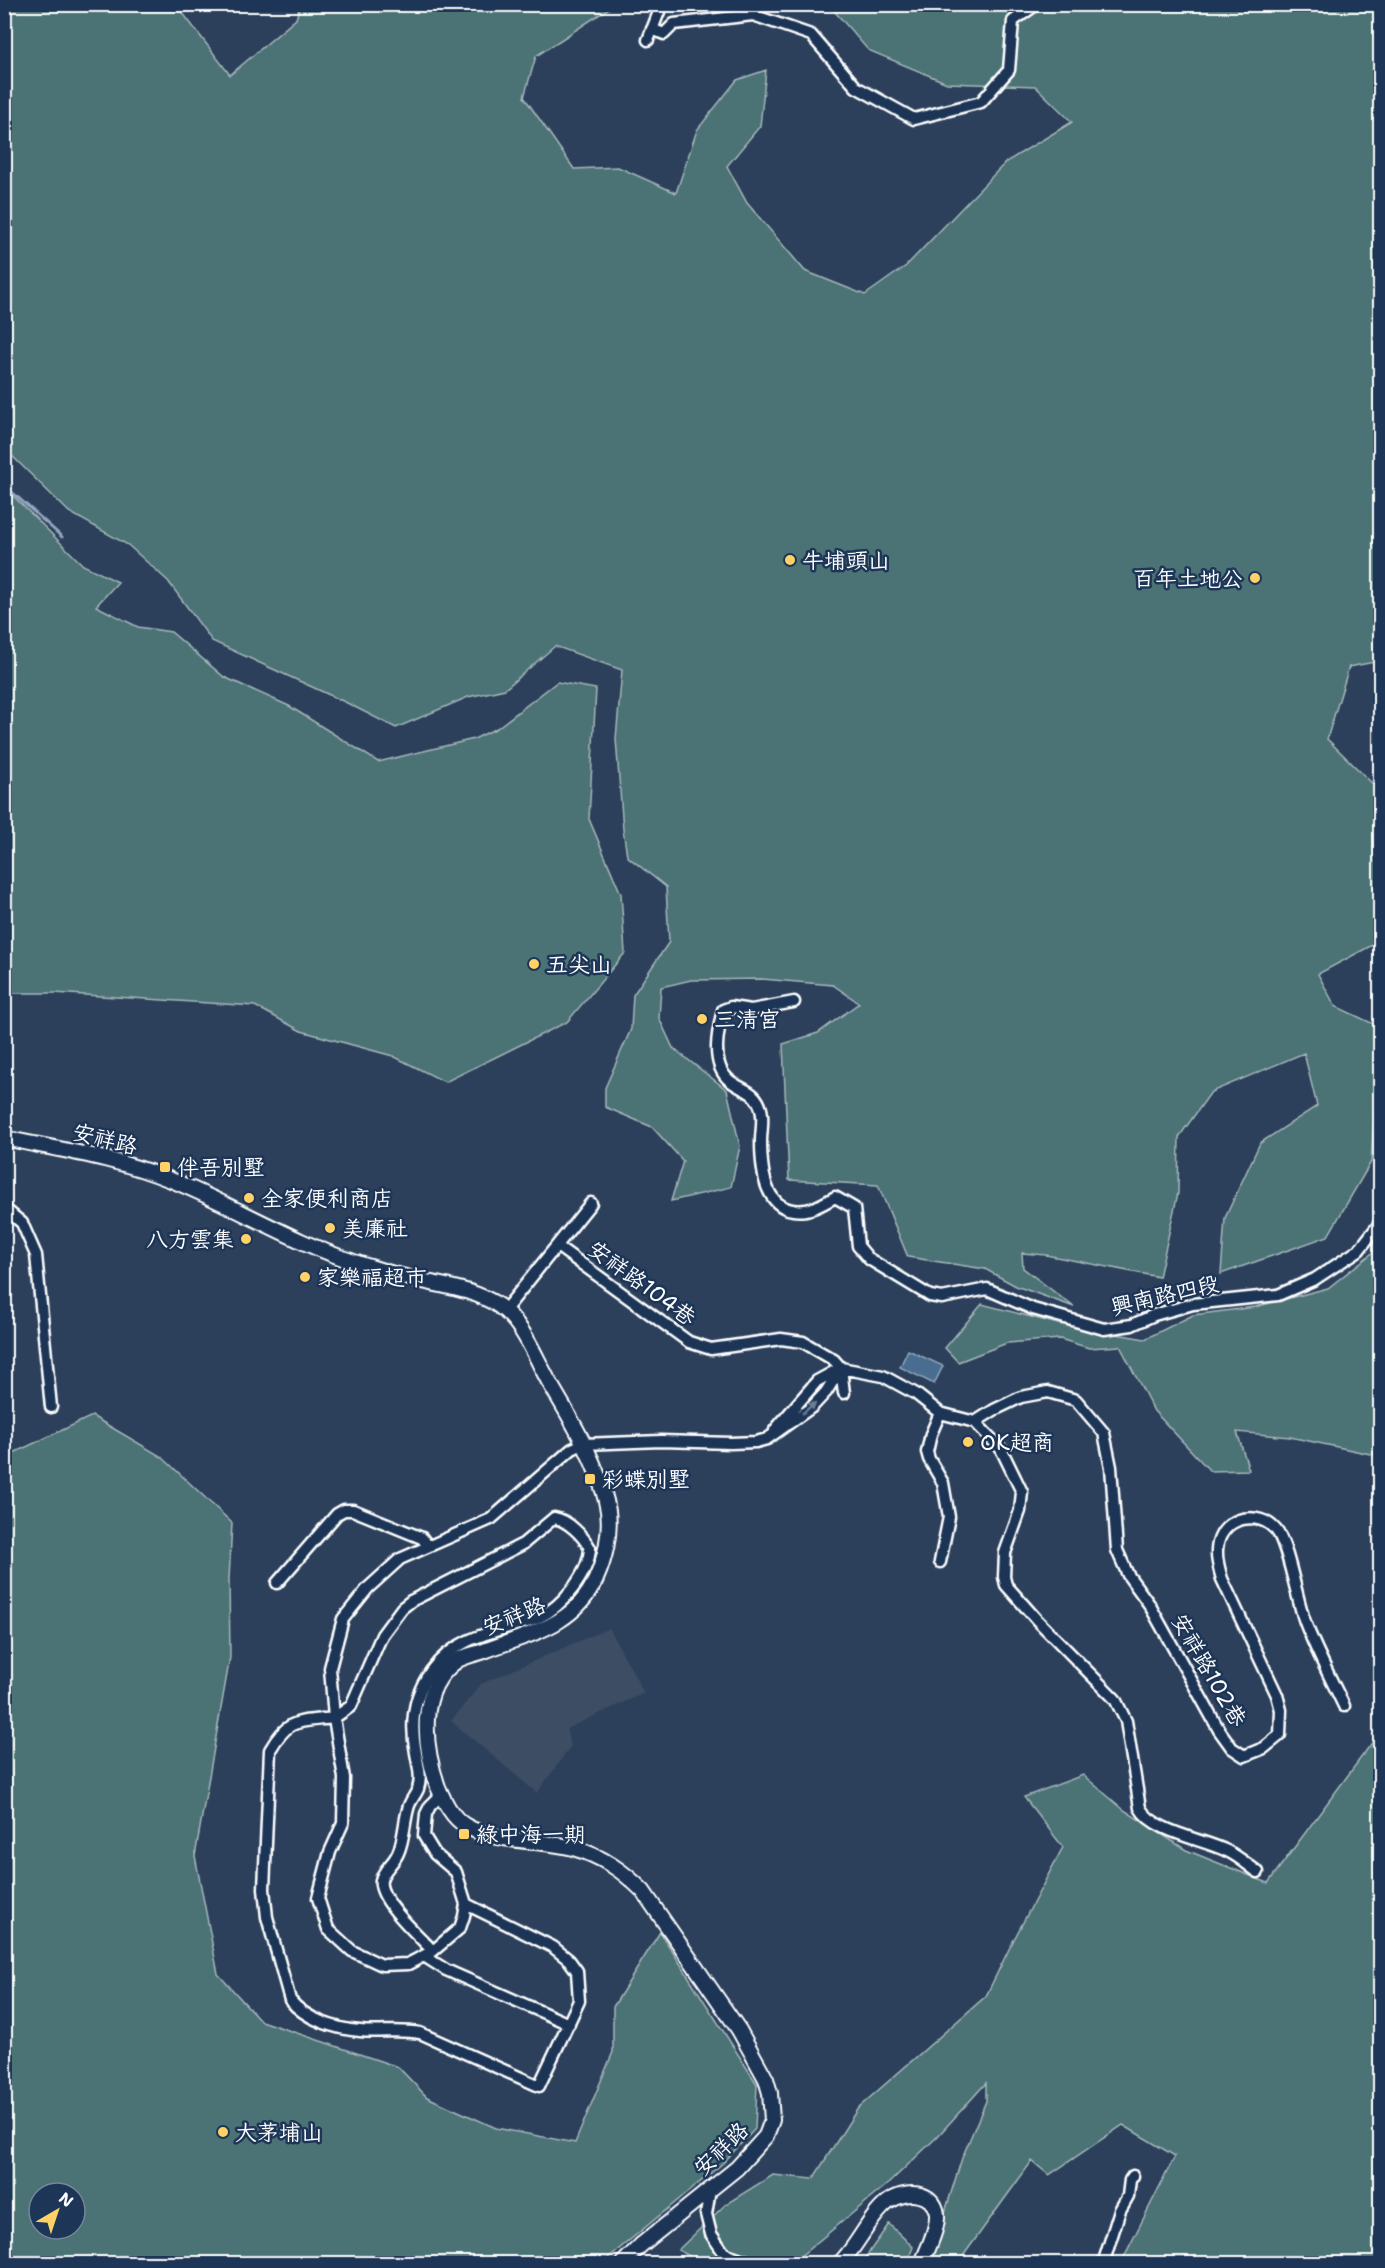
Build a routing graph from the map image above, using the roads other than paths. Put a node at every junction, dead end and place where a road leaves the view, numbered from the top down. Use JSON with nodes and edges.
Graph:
{"nodes":[{"id":1,"x":662,"y":4,"type":"edge"},
{"id":2,"x":1037,"y":4,"type":"edge"},
{"id":3,"x":794,"y":1002,"type":"dead end"},
{"id":4,"x":4,"y":1138,"type":"edge"},
{"id":5,"x":591,"y":1203,"type":"dead end"},
{"id":6,"x":4,"y":1208,"type":"edge"},
{"id":7,"x":1380,"y":1223,"type":"edge"},
{"id":8,"x":557,"y":1246,"type":"junction"},
{"id":9,"x":505,"y":1310,"type":"junction"},
{"id":10,"x":841,"y":1368,"type":"junction"},
{"id":11,"x":844,"y":1393,"type":"dead end"},
{"id":12,"x":51,"y":1407,"type":"dead end"},
{"id":13,"x":940,"y":1413,"type":"junction"},
{"id":14,"x":975,"y":1422,"type":"junction"},
{"id":15,"x":583,"y":1444,"type":"junction"},
{"id":16,"x":428,"y":1546,"type":"junction"},
{"id":17,"x":940,"y":1562,"type":"dead end"},
{"id":18,"x":277,"y":1583,"type":"dead end"},
{"id":19,"x":1344,"y":1706,"type":"dead end"},
{"id":20,"x":334,"y":1719,"type":"junction"},
{"id":21,"x":442,"y":1794,"type":"junction"},
{"id":22,"x":1258,"y":1872,"type":"dead end"},
{"id":23,"x":466,"y":1904,"type":"junction"},
{"id":24,"x":429,"y":1954,"type":"junction"},
{"id":25,"x":569,"y":2024,"type":"junction"},
{"id":26,"x":1133,"y":2176,"type":"dead end"},
{"id":27,"x":710,"y":2190,"type":"junction"},
{"id":28,"x":622,"y":2264,"type":"edge"},
{"id":29,"x":756,"y":2264,"type":"edge"},
{"id":30,"x":839,"y":2264,"type":"edge"},
{"id":31,"x":922,"y":2264,"type":"edge"},
{"id":32,"x":1103,"y":2264,"type":"edge"}],
"edges":[{"from":1,"to":2,"type":"street"},
{"from":3,"to":7,"type":"street","name":"興南路四段"},
{"from":4,"to":9,"type":"street","name":"安祥路"},
{"from":5,"to":8,"type":"street","name":"安祥路104巷"},
{"from":6,"to":12,"type":"street"},
{"from":8,"to":9,"type":"street","name":"安祥路104巷"},
{"from":8,"to":10,"type":"street","name":"安祥路104巷"},
{"from":9,"to":15,"type":"street","name":"安祥路"},
{"from":10,"to":11,"type":"street"},
{"from":10,"to":13,"type":"street"},
{"from":10,"to":15,"type":"street"},
{"from":13,"to":14,"type":"street"},
{"from":13,"to":17,"type":"street"},
{"from":14,"to":19,"type":"street","name":"安祥路102巷"},
{"from":14,"to":22,"type":"street"},
{"from":15,"to":16,"type":"street"},
{"from":15,"to":21,"type":"street","name":"安祥路"},
{"from":16,"to":18,"type":"street"},
{"from":16,"to":20,"type":"street"},
{"from":20,"to":24,"type":"street"},
{"from":20,"to":24,"type":"street"},
{"from":20,"to":25,"type":"street"},
{"from":21,"to":23,"type":"street"},
{"from":21,"to":27,"type":"street","name":"安祥路"},
{"from":23,"to":24,"type":"street"},
{"from":23,"to":25,"type":"street"},
{"from":24,"to":25,"type":"street"},
{"from":26,"to":32,"type":"street"},
{"from":27,"to":28,"type":"street","name":"安祥路"},
{"from":27,"to":29,"type":"street"},
{"from":30,"to":31,"type":"street"}]}
